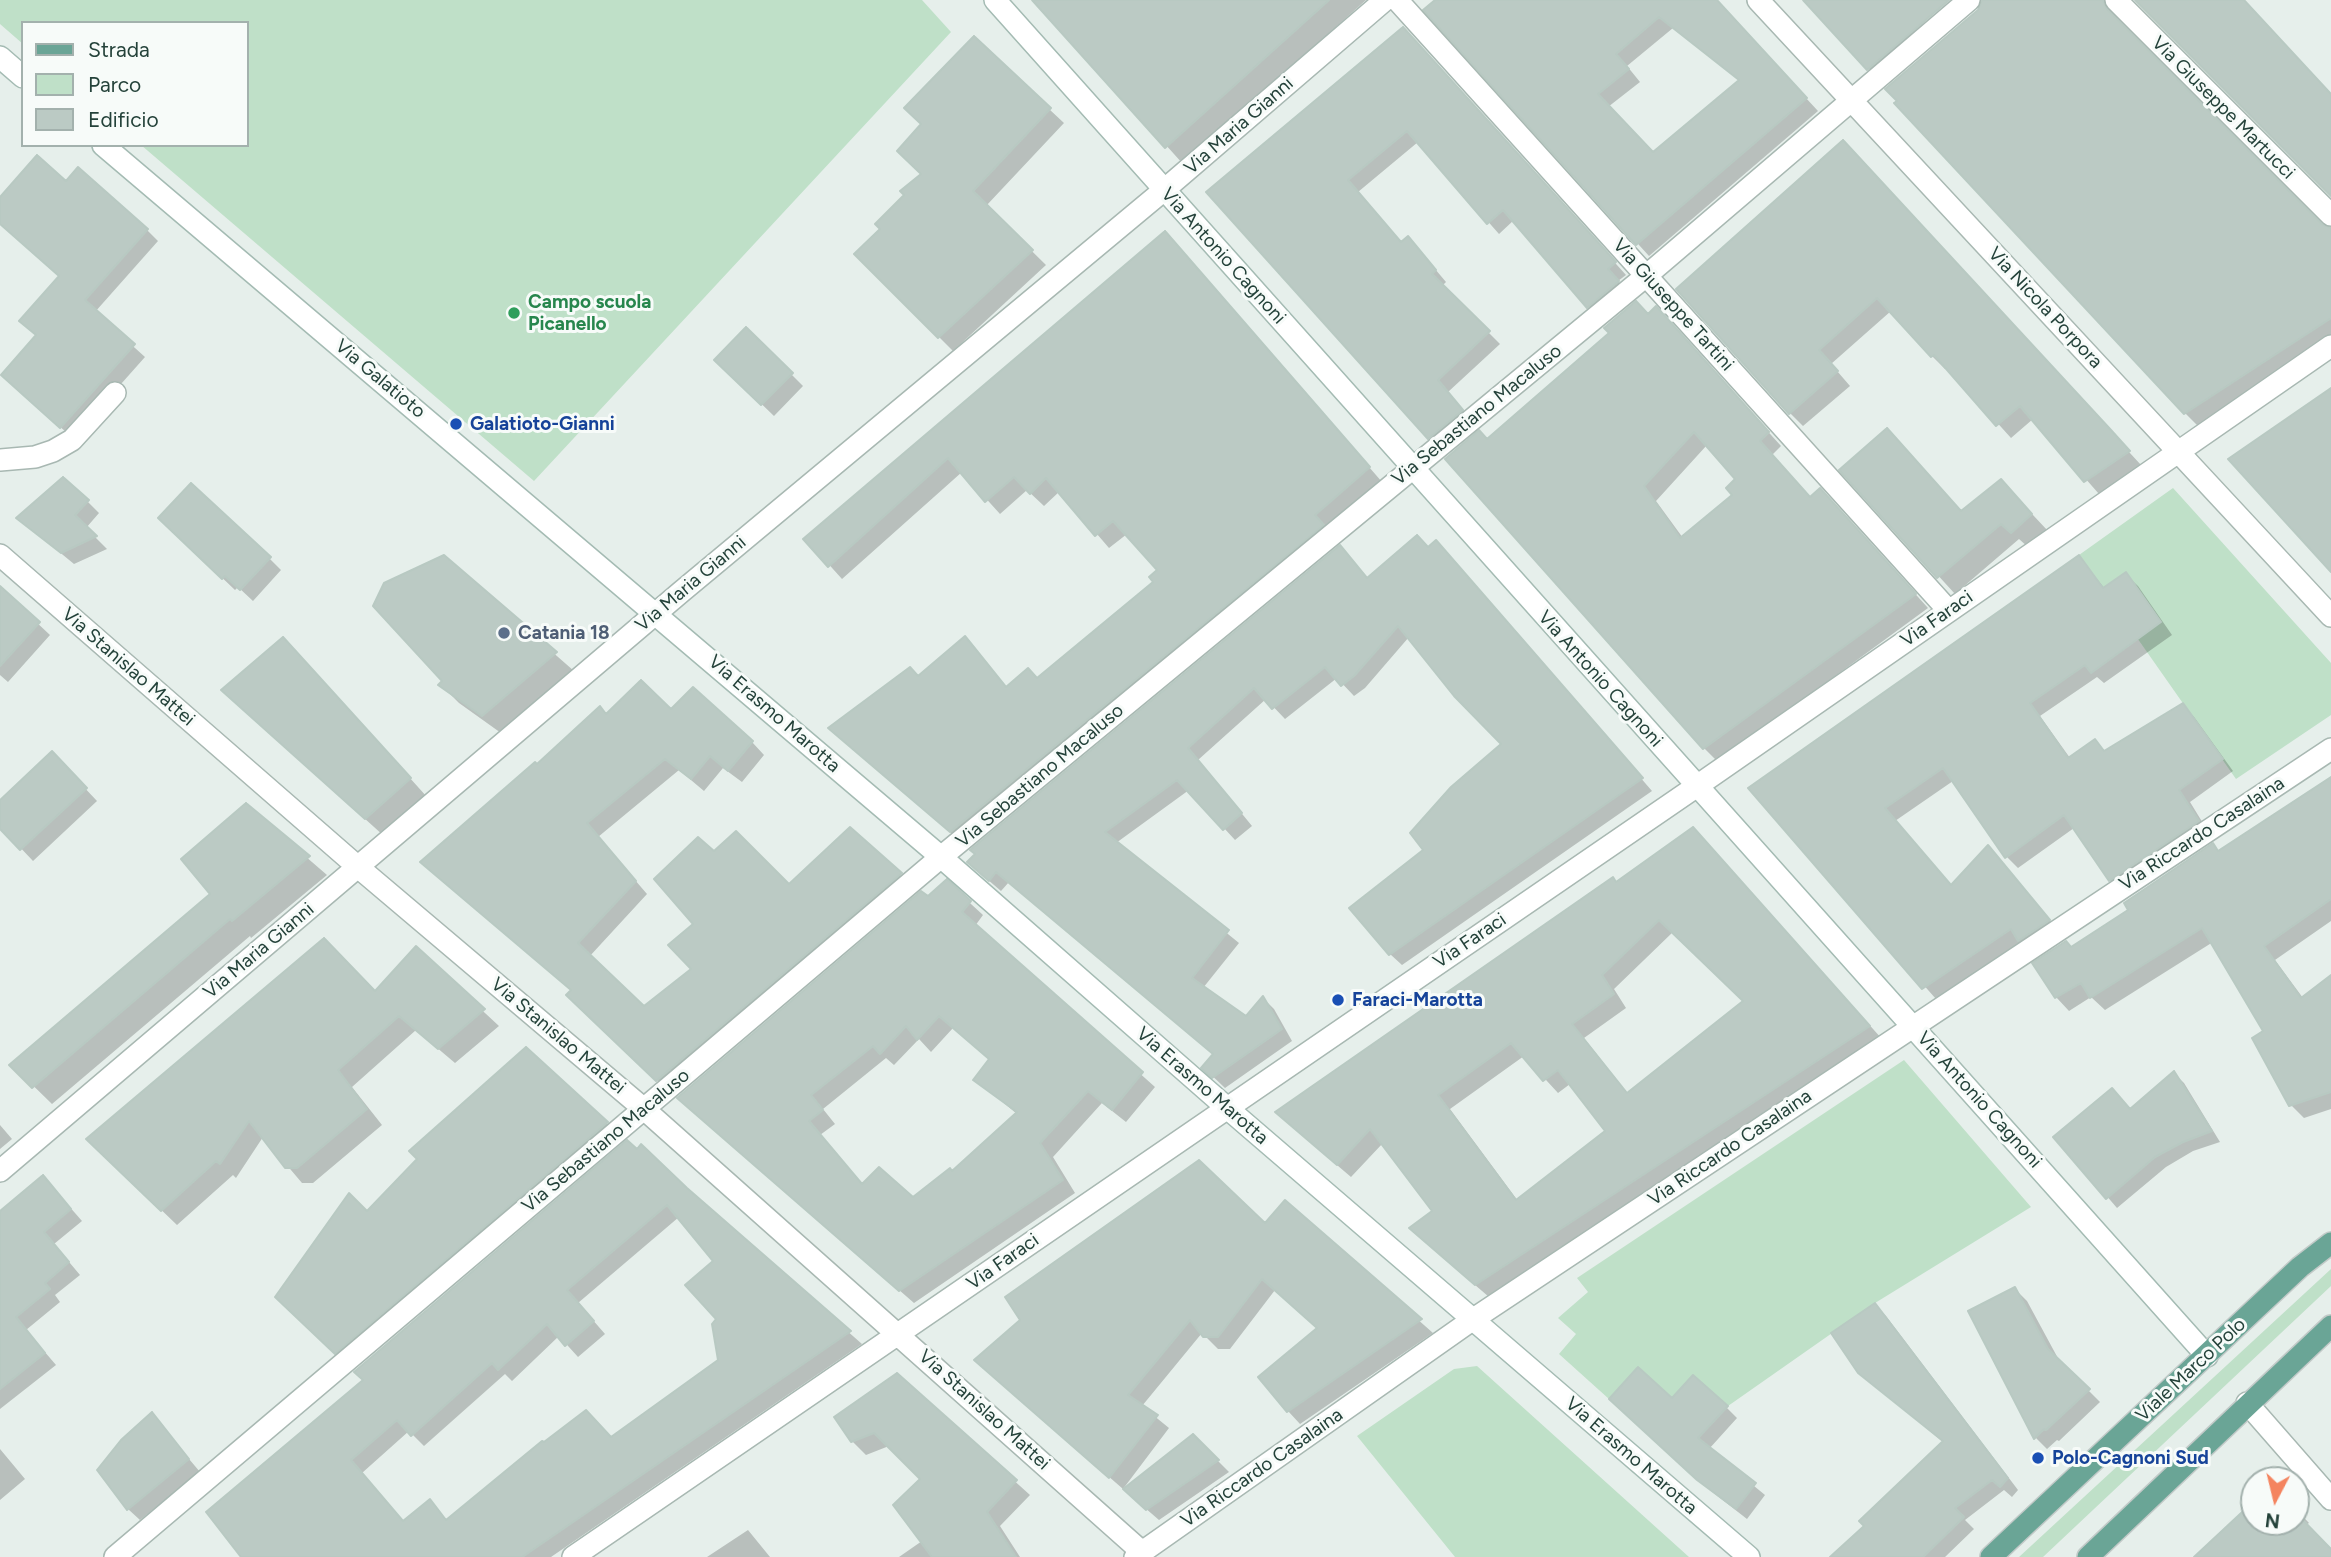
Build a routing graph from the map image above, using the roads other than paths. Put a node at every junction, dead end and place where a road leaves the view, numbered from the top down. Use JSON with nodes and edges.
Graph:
{"nodes":[{"id":1,"x":995,"y":0,"type":"edge"},
{"id":2,"x":1385,"y":0,"type":"edge"},
{"id":3,"x":1397,"y":0,"type":"edge"},
{"id":4,"x":1758,"y":0,"type":"edge"},
{"id":5,"x":1969,"y":0,"type":"edge"},
{"id":6,"x":2116,"y":0,"type":"edge"},
{"id":7,"x":0,"y":57,"type":"edge"},
{"id":8,"x":21,"y":75,"type":"edge"},
{"id":9,"x":1851,"y":100,"type":"junction"},
{"id":10,"x":105,"y":147,"type":"edge"},
{"id":11,"x":1164,"y":190,"type":"junction"},
{"id":12,"x":2331,"y":215,"type":"edge"},
{"id":13,"x":1646,"y":276,"type":"junction"},
{"id":14,"x":2331,"y":346,"type":"edge"},
{"id":15,"x":115,"y":393,"type":"dead end"},
{"id":16,"x":2178,"y":451,"type":"junction"},
{"id":17,"x":0,"y":460,"type":"edge"},
{"id":18,"x":1412,"y":468,"type":"junction"},
{"id":19,"x":0,"y":555,"type":"edge"},
{"id":20,"x":1949,"y":611,"type":"junction"},
{"id":21,"x":656,"y":614,"type":"junction"},
{"id":22,"x":2331,"y":616,"type":"edge"},
{"id":23,"x":2331,"y":749,"type":"edge"},
{"id":24,"x":1697,"y":786,"type":"junction"},
{"id":25,"x":941,"y":857,"type":"junction"},
{"id":26,"x":358,"y":867,"type":"junction"},
{"id":27,"x":1912,"y":1026,"type":"junction"},
{"id":28,"x":1226,"y":1107,"type":"junction"},
{"id":29,"x":644,"y":1108,"type":"junction"},
{"id":30,"x":0,"y":1171,"type":"edge"},
{"id":31,"x":2331,"y":1243,"type":"edge"},
{"id":32,"x":1472,"y":1320,"type":"junction"},
{"id":33,"x":2331,"y":1325,"type":"edge"},
{"id":34,"x":900,"y":1334,"type":"junction"},
{"id":35,"x":2207,"y":1356,"type":"junction"},
{"id":36,"x":2247,"y":1403,"type":"junction"},
{"id":37,"x":2331,"y":1499,"type":"edge"},
{"id":38,"x":1139,"y":1555,"type":"edge"},
{"id":39,"x":115,"y":1557,"type":"edge"},
{"id":40,"x":573,"y":1557,"type":"edge"},
{"id":41,"x":1749,"y":1557,"type":"edge"},
{"id":42,"x":1991,"y":1557,"type":"edge"},
{"id":43,"x":2088,"y":1557,"type":"edge"}],
"edges":[{"from":1,"to":11,"type":"street","name":"Via Antonio Cagnoni"},
{"from":2,"to":11,"type":"street","name":"Via Maria Gianni"},
{"from":3,"to":13,"type":"street","name":"Via Giuseppe Tartini"},
{"from":4,"to":9,"type":"street","name":"Via Nicola Porpora"},
{"from":5,"to":9,"type":"street","name":"Via Sebastiano Macaluso"},
{"from":6,"to":12,"type":"street","name":"Via Giuseppe Martucci"},
{"from":7,"to":8,"type":"street"},
{"from":9,"to":13,"type":"street","name":"Via Sebastiano Macaluso"},
{"from":9,"to":16,"type":"street","name":"Via Nicola Porpora"},
{"from":10,"to":21,"type":"street","name":"Via Galatioto"},
{"from":11,"to":18,"type":"street","name":"Via Antonio Cagnoni"},
{"from":11,"to":21,"type":"street","name":"Via Maria Gianni"},
{"from":13,"to":18,"type":"street","name":"Via Sebastiano Macaluso"},
{"from":13,"to":20,"type":"street","name":"Via Giuseppe Tartini"},
{"from":14,"to":16,"type":"street","name":"Via Faraci"},
{"from":15,"to":17,"type":"street"},
{"from":16,"to":20,"type":"street","name":"Via Faraci"},
{"from":16,"to":22,"type":"street","name":"Via Nicola Porpora"},
{"from":18,"to":24,"type":"street","name":"Via Antonio Cagnoni"},
{"from":18,"to":25,"type":"street","name":"Via Sebastiano Macaluso"},
{"from":19,"to":26,"type":"street","name":"Via Stanislao Mattei"},
{"from":20,"to":24,"type":"street","name":"Via Faraci"},
{"from":21,"to":25,"type":"street","name":"Via Erasmo Marotta"},
{"from":21,"to":26,"type":"street","name":"Via Maria Gianni"},
{"from":23,"to":27,"type":"street","name":"Via Riccardo Casalaina"},
{"from":24,"to":27,"type":"street","name":"Via Antonio Cagnoni"},
{"from":24,"to":28,"type":"street","name":"Via Faraci"},
{"from":25,"to":28,"type":"street","name":"Via Erasmo Marotta"},
{"from":25,"to":29,"type":"street","name":"Via Sebastiano Macaluso"},
{"from":26,"to":29,"type":"street","name":"Via Stanislao Mattei"},
{"from":26,"to":30,"type":"street","name":"Via Maria Gianni"},
{"from":27,"to":32,"type":"street","name":"Via Riccardo Casalaina"},
{"from":27,"to":35,"type":"street","name":"Via Antonio Cagnoni"},
{"from":28,"to":32,"type":"street","name":"Via Erasmo Marotta"},
{"from":28,"to":34,"type":"street","name":"Via Faraci"},
{"from":29,"to":34,"type":"street","name":"Via Stanislao Mattei"},
{"from":29,"to":39,"type":"street","name":"Via Sebastiano Macaluso"},
{"from":31,"to":35,"type":"main road","name":"Viale Marco Polo"},
{"from":32,"to":38,"type":"street","name":"Via Riccardo Casalaina"},
{"from":32,"to":41,"type":"street","name":"Via Erasmo Marotta"},
{"from":33,"to":36,"type":"main road"},
{"from":34,"to":38,"type":"street","name":"Via Stanislao Mattei"},
{"from":34,"to":40,"type":"street","name":"Via Faraci"},
{"from":35,"to":42,"type":"main road","name":"Viale Marco Polo"},
{"from":36,"to":37,"type":"street"},
{"from":36,"to":43,"type":"main road"}]}
